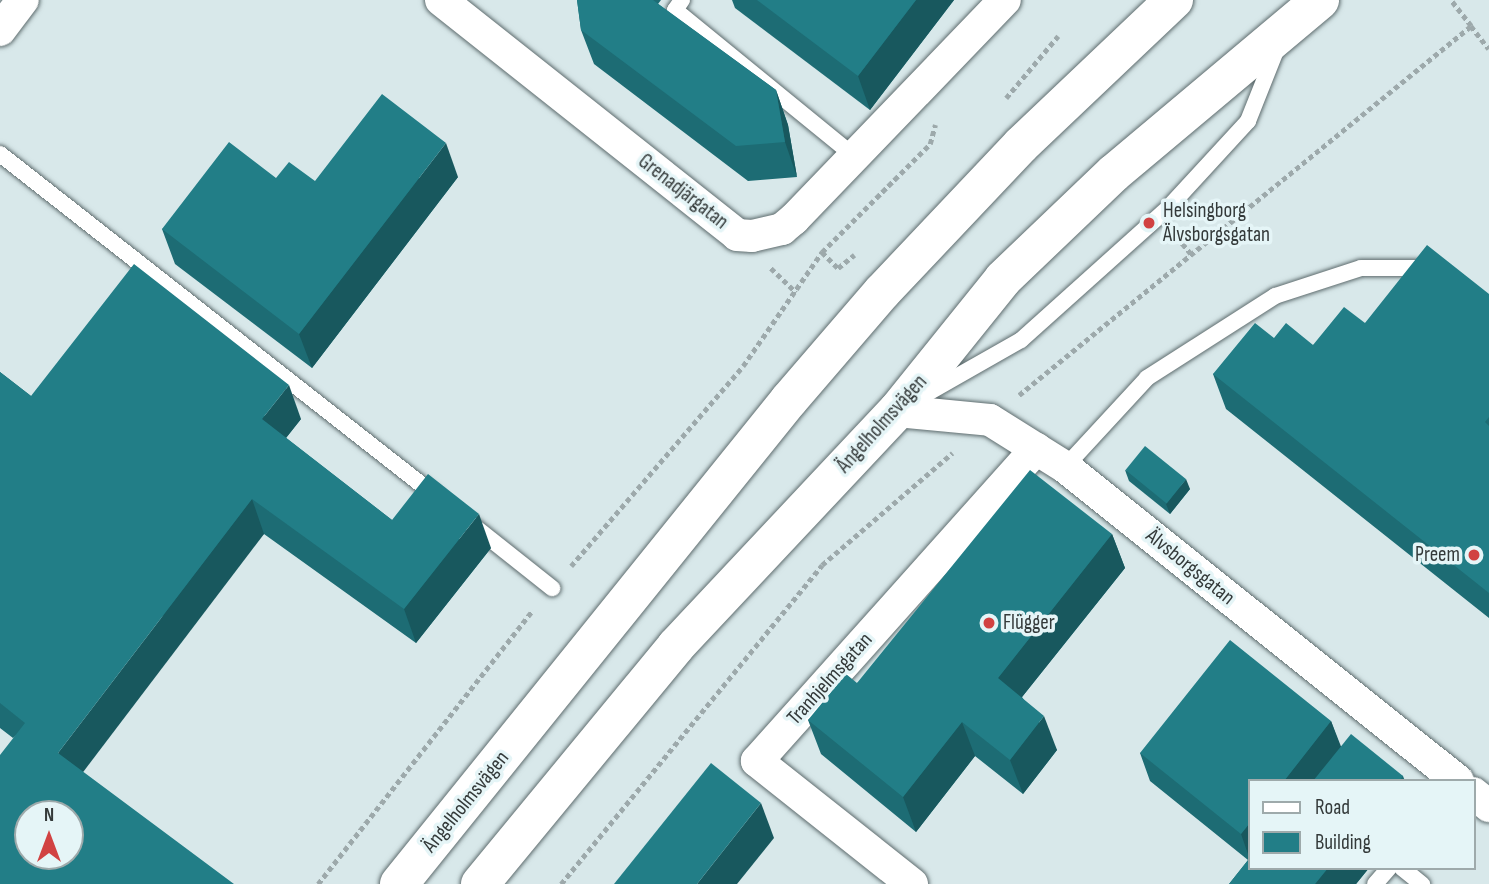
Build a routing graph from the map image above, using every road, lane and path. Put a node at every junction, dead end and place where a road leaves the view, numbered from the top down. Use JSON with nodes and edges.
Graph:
{"nodes":[{"id":1,"x":23,"y":0,"type":"edge"},
{"id":2,"x":442,"y":0,"type":"edge"},
{"id":3,"x":682,"y":0,"type":"edge"},
{"id":4,"x":1005,"y":0,"type":"edge"},
{"id":5,"x":1174,"y":0,"type":"edge"},
{"id":6,"x":1320,"y":0,"type":"edge"},
{"id":7,"x":1471,"y":26,"type":"dead end"},
{"id":8,"x":0,"y":30,"type":"edge"},
{"id":9,"x":1283,"y":32,"type":"junction"},
{"id":10,"x":1058,"y":36,"type":"dead end"},
{"id":11,"x":1489,"y":49,"type":"edge"},
{"id":12,"x":934,"y":75,"type":"junction"},
{"id":13,"x":1006,"y":98,"type":"dead end"},
{"id":14,"x":0,"y":155,"type":"edge"},
{"id":15,"x":855,"y":157,"type":"junction"},
{"id":16,"x":1170,"y":228,"type":"dead end"},
{"id":17,"x":822,"y":251,"type":"junction"},
{"id":18,"x":854,"y":255,"type":"dead end"},
{"id":19,"x":1192,"y":255,"type":"dead end"},
{"id":20,"x":1441,"y":271,"type":"edge"},
{"id":21,"x":897,"y":411,"type":"junction"},
{"id":22,"x":1036,"y":449,"type":"junction"},
{"id":23,"x":1065,"y":467,"type":"junction"},
{"id":24,"x":552,"y":588,"type":"junction"},
{"id":25,"x":1455,"y":779,"type":"edge"},
{"id":26,"x":1475,"y":795,"type":"edge"},
{"id":27,"x":1489,"y":806,"type":"edge"},
{"id":28,"x":1387,"y":870,"type":"edge"},
{"id":29,"x":1404,"y":870,"type":"edge"},
{"id":30,"x":317,"y":884,"type":"edge"},
{"id":31,"x":399,"y":884,"type":"edge"},
{"id":32,"x":480,"y":884,"type":"edge"},
{"id":33,"x":912,"y":884,"type":"edge"},
{"id":34,"x":1375,"y":884,"type":"edge"},
{"id":35,"x":1422,"y":884,"type":"edge"}],
"edges":[{"from":1,"to":8,"type":"street"},
{"from":2,"to":15,"type":"street","name":"Grenadjärgatan"},
{"from":3,"to":15,"type":"lane"},
{"from":4,"to":12,"type":"street","name":"Grenadjärgatan"},
{"from":5,"to":31,"type":"main road","name":"Ängelholmsvägen"},
{"from":6,"to":9,"type":"main road","name":"Ängelholmsvägen"},
{"from":7,"to":11,"type":"path"},
{"from":9,"to":21,"type":"main road","name":"Ängelholmsvägen"},
{"from":9,"to":21,"type":"lane"},
{"from":10,"to":13,"type":"path"},
{"from":12,"to":15,"type":"street","name":"Grenadjärgatan"},
{"from":12,"to":17,"type":"path"},
{"from":14,"to":24,"type":"lane"},
{"from":16,"to":19,"type":"path"},
{"from":17,"to":18,"type":"path"},
{"from":17,"to":24,"type":"path"},
{"from":20,"to":23,"type":"lane"},
{"from":21,"to":22,"type":"street","name":"Älvsborgsgatan"},
{"from":21,"to":32,"type":"main road","name":"Ängelholmsvägen"},
{"from":22,"to":23,"type":"street","name":"Älvsborgsgatan"},
{"from":22,"to":33,"type":"street","name":"Tranhjelmsgatan"},
{"from":23,"to":25,"type":"street","name":"Älvsborgsgatan"},
{"from":24,"to":30,"type":"path"},
{"from":26,"to":27,"type":"street"},
{"from":28,"to":34,"type":"lane"},
{"from":29,"to":35,"type":"lane"}]}
